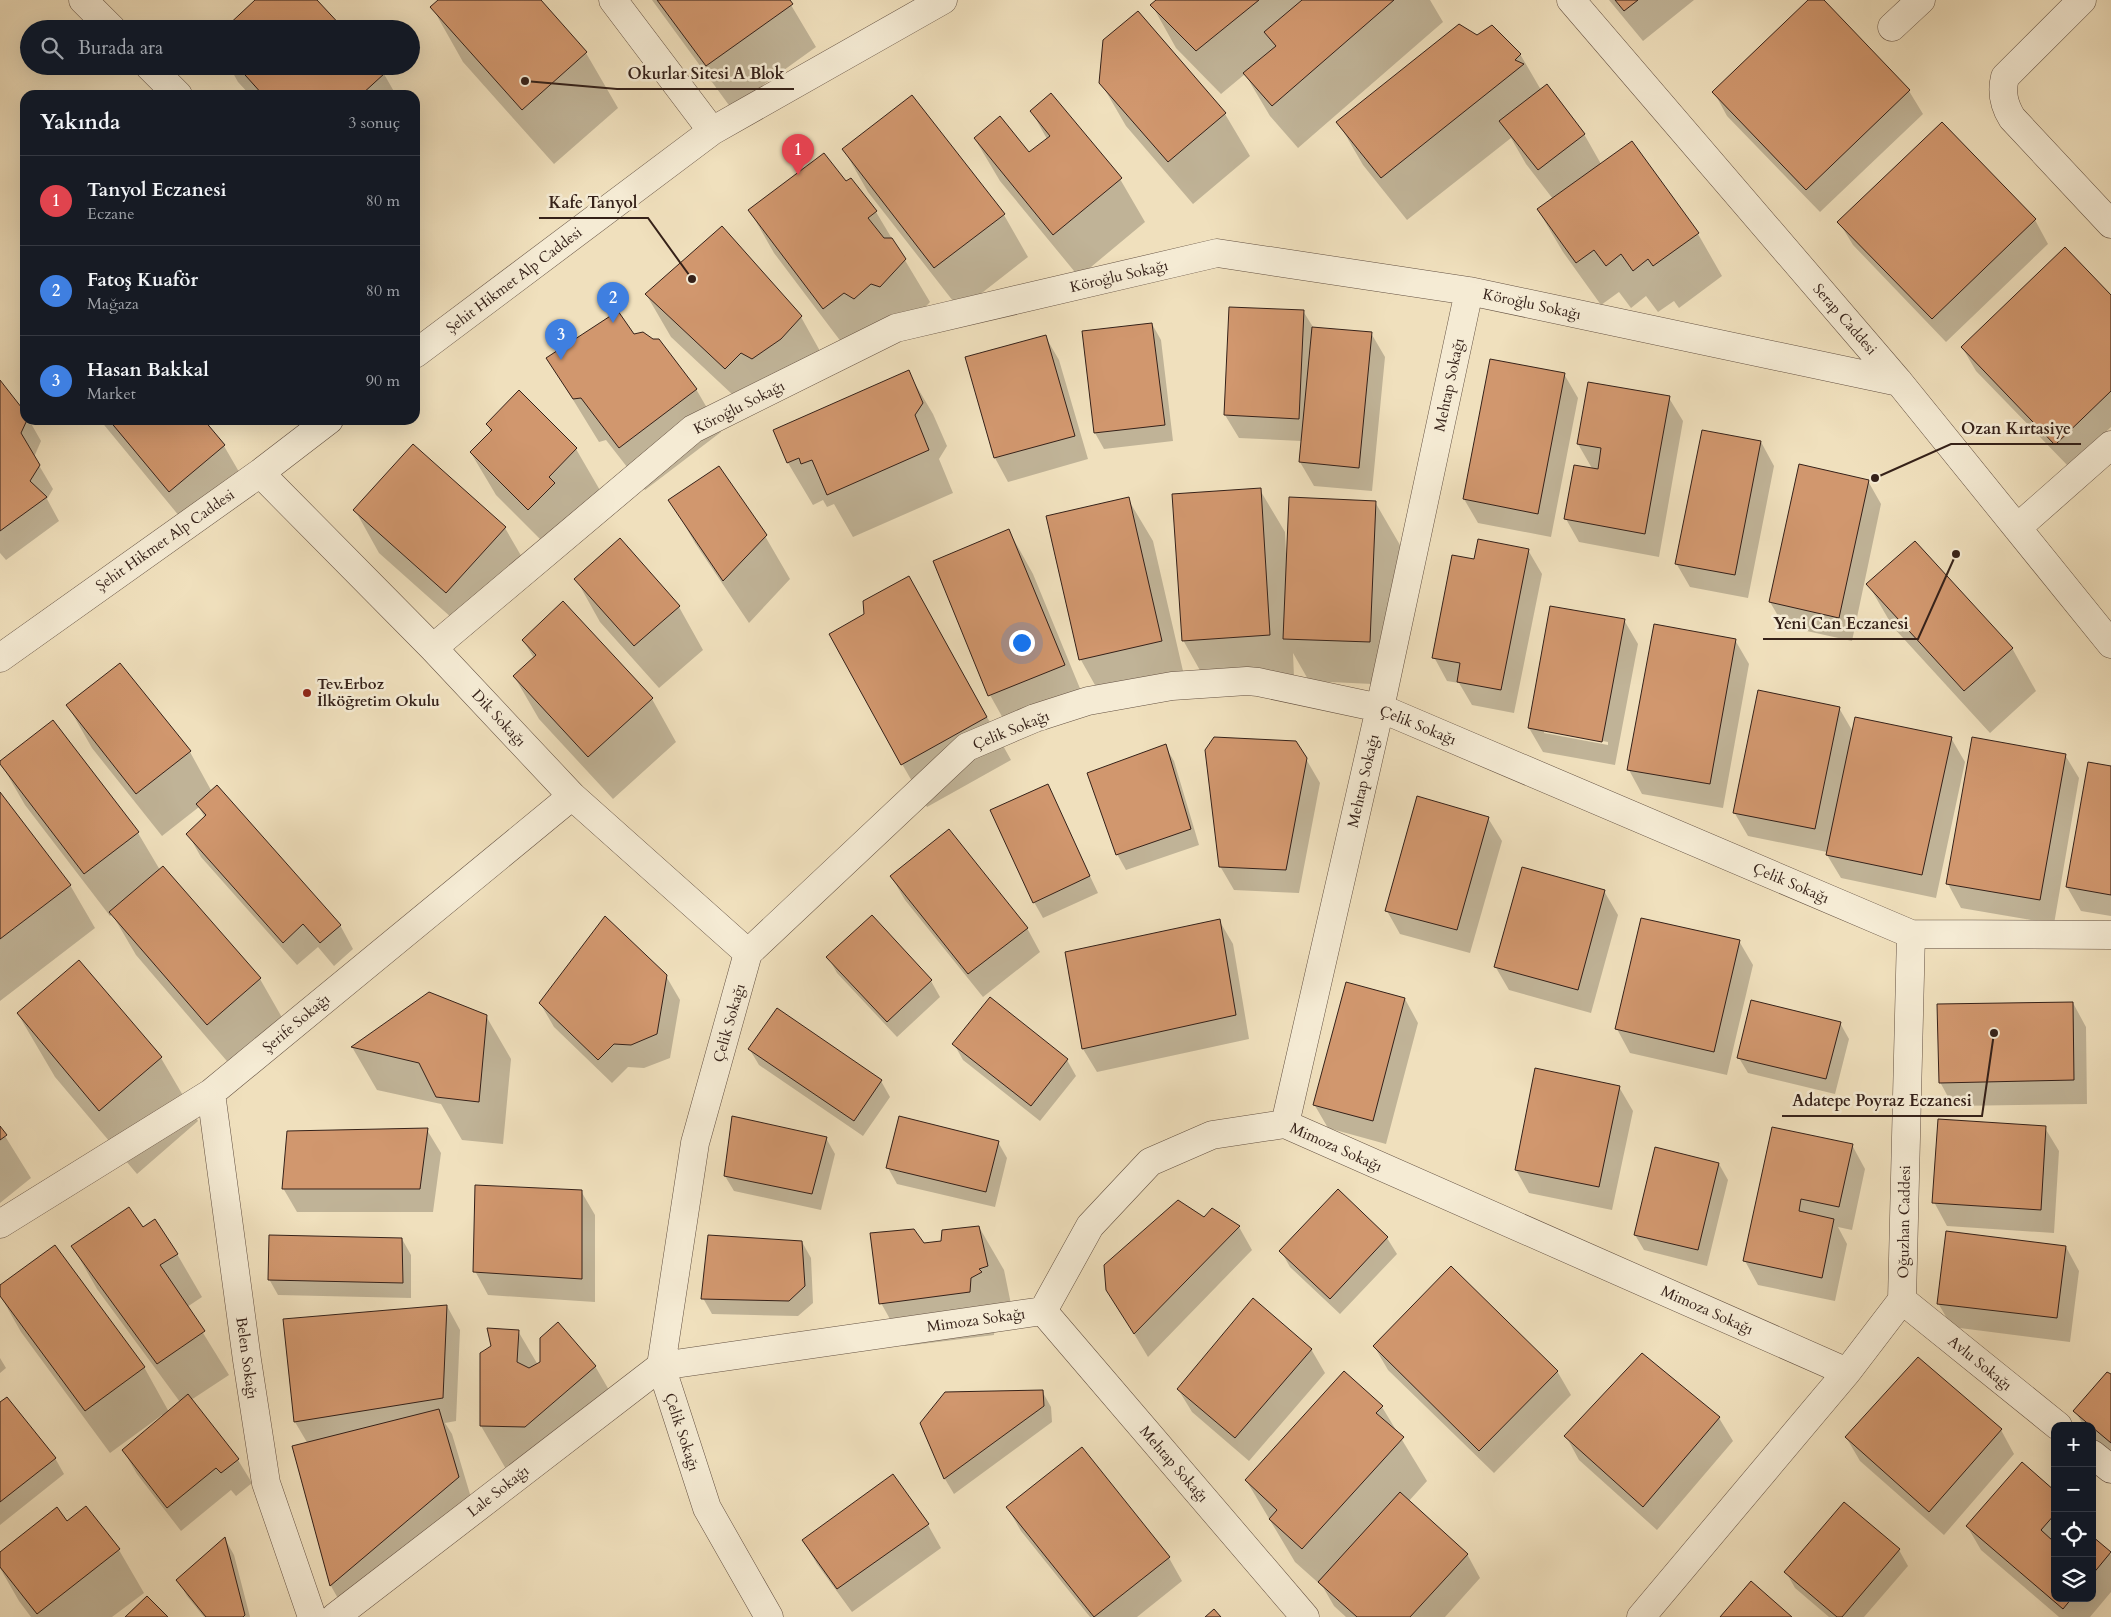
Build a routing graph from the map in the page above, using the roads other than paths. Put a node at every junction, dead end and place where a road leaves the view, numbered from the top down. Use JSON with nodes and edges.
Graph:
{"nodes":[{"id":1,"x":83,"y":0,"type":"edge"},
{"id":2,"x":613,"y":0,"type":"edge"},
{"id":3,"x":943,"y":0,"type":"edge"},
{"id":4,"x":1571,"y":0,"type":"edge"},
{"id":5,"x":1922,"y":0,"type":"edge"},
{"id":6,"x":2082,"y":0,"type":"edge"},
{"id":7,"x":103,"y":20,"type":"edge"},
{"id":8,"x":1892,"y":27,"type":"dead end"},
{"id":9,"x":158,"y":75,"type":"edge"},
{"id":10,"x":173,"y":90,"type":"edge"},
{"id":11,"x":712,"y":131,"type":"junction"},
{"id":12,"x":2111,"y":224,"type":"edge"},
{"id":13,"x":1469,"y":291,"type":"junction"},
{"id":14,"x":420,"y":343,"type":"edge"},
{"id":15,"x":1899,"y":382,"type":"junction"},
{"id":16,"x":322,"y":425,"type":"edge"},
{"id":17,"x":2111,"y":445,"type":"edge"},
{"id":18,"x":260,"y":473,"type":"junction"},
{"id":19,"x":2017,"y":528,"type":"junction"},
{"id":20,"x":2111,"y":644,"type":"edge"},
{"id":21,"x":433,"y":648,"type":"junction"},
{"id":22,"x":0,"y":658,"type":"edge"},
{"id":23,"x":1380,"y":708,"type":"junction"},
{"id":24,"x":572,"y":796,"type":"junction"},
{"id":25,"x":1910,"y":934,"type":"junction"},
{"id":26,"x":2111,"y":935,"type":"edge"},
{"id":27,"x":748,"y":953,"type":"junction"},
{"id":28,"x":211,"y":1093,"type":"junction"},
{"id":29,"x":1285,"y":1124,"type":"junction"},
{"id":30,"x":0,"y":1224,"type":"edge"},
{"id":31,"x":1902,"y":1300,"type":"junction"},
{"id":32,"x":1043,"y":1311,"type":"junction"},
{"id":33,"x":661,"y":1366,"type":"junction"},
{"id":34,"x":1847,"y":1372,"type":"junction"},
{"id":35,"x":2053,"y":1422,"type":"edge"},
{"id":36,"x":2096,"y":1457,"type":"edge"},
{"id":37,"x":2111,"y":1469,"type":"edge"},
{"id":38,"x":312,"y":1617,"type":"edge"},
{"id":39,"x":335,"y":1617,"type":"edge"},
{"id":40,"x":769,"y":1617,"type":"edge"},
{"id":41,"x":1305,"y":1617,"type":"edge"},
{"id":42,"x":1641,"y":1617,"type":"edge"}],
"edges":[{"from":1,"to":7,"type":"street"},
{"from":2,"to":11,"type":"street"},
{"from":3,"to":11,"type":"street","name":"Şehit Hikmet Alp Caddesi"},
{"from":4,"to":15,"type":"street","name":"Serap Caddesi"},
{"from":5,"to":8,"type":"street"},
{"from":6,"to":12,"type":"street"},
{"from":9,"to":10,"type":"street"},
{"from":11,"to":14,"type":"street","name":"Şehit Hikmet Alp Caddesi"},
{"from":13,"to":15,"type":"street","name":"Köroğlu Sokağı"},
{"from":13,"to":21,"type":"street","name":"Köroğlu Sokağı"},
{"from":13,"to":23,"type":"street","name":"Mehtap Sokağı"},
{"from":15,"to":19,"type":"street","name":"Serap Caddesi"},
{"from":16,"to":18,"type":"street","name":"Şehit Hikmet Alp Caddesi"},
{"from":17,"to":19,"type":"street"},
{"from":18,"to":21,"type":"street","name":"Dik Sokağı"},
{"from":18,"to":22,"type":"street","name":"Şehit Hikmet Alp Caddesi"},
{"from":19,"to":20,"type":"street","name":"Serap Caddesi"},
{"from":21,"to":24,"type":"street","name":"Dik Sokağı"},
{"from":23,"to":25,"type":"street","name":"Çelik Sokağı"},
{"from":23,"to":27,"type":"street","name":"Çelik Sokağı"},
{"from":23,"to":29,"type":"street","name":"Mehtap Sokağı"},
{"from":24,"to":27,"type":"street","name":"Dik Sokağı"},
{"from":24,"to":28,"type":"street","name":"Şerife Sokağı"},
{"from":25,"to":26,"type":"street"},
{"from":25,"to":31,"type":"street","name":"Oğuzhan Caddesi"},
{"from":27,"to":33,"type":"street","name":"Çelik Sokağı"},
{"from":28,"to":30,"type":"street","name":"Şerife Sokağı"},
{"from":28,"to":38,"type":"street","name":"Belen Sokağı"},
{"from":29,"to":32,"type":"street","name":"Mimoza Sokağı"},
{"from":29,"to":34,"type":"street","name":"Mimoza Sokağı"},
{"from":31,"to":34,"type":"street","name":"Oğuzhan Caddesi"},
{"from":31,"to":35,"type":"street","name":"Avlu Sokağı"},
{"from":32,"to":33,"type":"street","name":"Mimoza Sokağı"},
{"from":32,"to":41,"type":"street","name":"Mehtap Sokağı"},
{"from":33,"to":39,"type":"street","name":"Lale Sokağı"},
{"from":33,"to":40,"type":"street","name":"Çelik Sokağı"},
{"from":34,"to":42,"type":"street","name":"Oğuzhan Caddesi"},
{"from":36,"to":37,"type":"street"}]}
